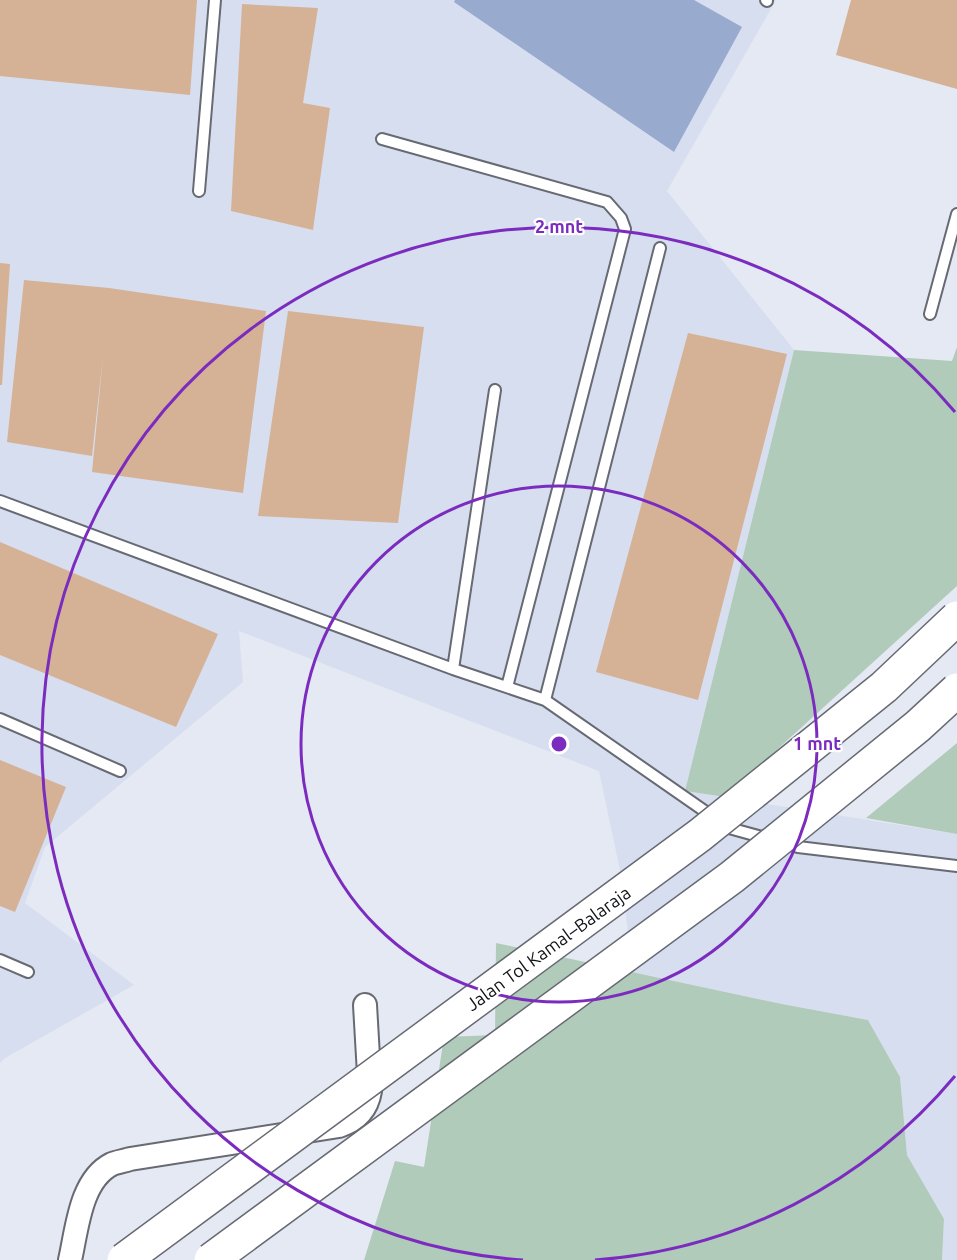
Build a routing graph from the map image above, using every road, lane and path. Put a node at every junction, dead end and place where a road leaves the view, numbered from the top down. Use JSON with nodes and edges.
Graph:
{"nodes":[{"id":1,"x":215,"y":0,"type":"edge"},
{"id":2,"x":382,"y":140,"type":"dead end"},
{"id":3,"x":199,"y":192,"type":"dead end"},
{"id":4,"x":957,"y":214,"type":"edge"},
{"id":5,"x":955,"y":233,"type":"edge"},
{"id":6,"x":660,"y":248,"type":"dead end"},
{"id":7,"x":930,"y":314,"type":"dead end"},
{"id":8,"x":495,"y":390,"type":"dead end"},
{"id":9,"x":0,"y":501,"type":"edge"},
{"id":10,"x":957,"y":618,"type":"edge"},
{"id":11,"x":453,"y":669,"type":"junction"},
{"id":12,"x":507,"y":687,"type":"junction"},
{"id":13,"x":957,"y":690,"type":"edge"},
{"id":14,"x":545,"y":700,"type":"junction"},
{"id":15,"x":0,"y":719,"type":"edge"},
{"id":16,"x":120,"y":771,"type":"dead end"},
{"id":17,"x":957,"y":866,"type":"edge"},
{"id":18,"x":0,"y":960,"type":"edge"},
{"id":19,"x":28,"y":972,"type":"dead end"},
{"id":20,"x":365,"y":1005,"type":"dead end"},
{"id":21,"x":70,"y":1260,"type":"edge"},
{"id":22,"x":124,"y":1260,"type":"edge"},
{"id":23,"x":211,"y":1260,"type":"edge"}],
"edges":[{"from":1,"to":3,"type":"lane"},
{"from":2,"to":12,"type":"lane"},
{"from":4,"to":5,"type":"lane"},
{"from":5,"to":7,"type":"lane"},
{"from":6,"to":14,"type":"lane"},
{"from":8,"to":11,"type":"lane"},
{"from":9,"to":11,"type":"lane"},
{"from":10,"to":22,"type":"highway","name":"Jalan Tol Kamal–Balaraja","bridge":true},
{"from":11,"to":12,"type":"lane"},
{"from":12,"to":14,"type":"lane"},
{"from":13,"to":23,"type":"highway","bridge":true},
{"from":14,"to":17,"type":"lane"},
{"from":15,"to":16,"type":"lane"},
{"from":18,"to":19,"type":"lane"},
{"from":20,"to":21,"type":"street"}]}
